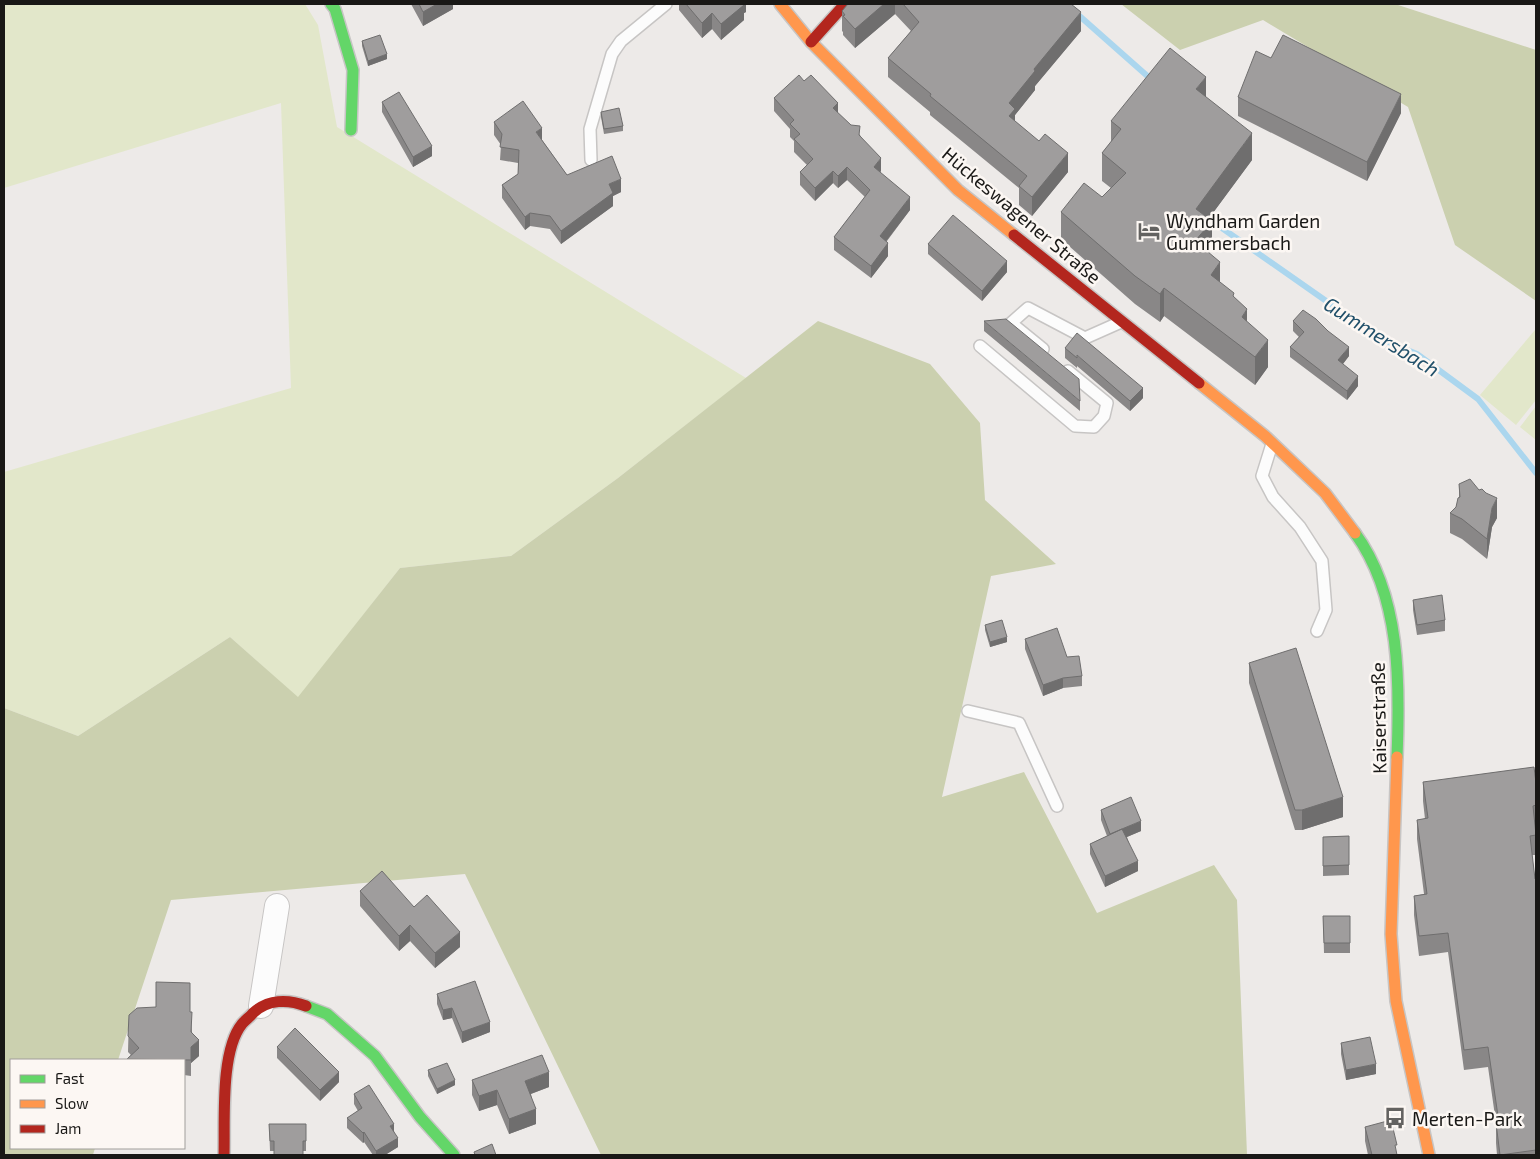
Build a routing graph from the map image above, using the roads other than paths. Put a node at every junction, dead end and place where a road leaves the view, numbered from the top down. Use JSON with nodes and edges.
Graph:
{"nodes":[{"id":1,"x":330,"y":4,"type":"edge"},
{"id":2,"x":666,"y":4,"type":"edge"},
{"id":3,"x":780,"y":4,"type":"edge"},
{"id":4,"x":845,"y":4,"type":"edge"},
{"id":5,"x":811,"y":42,"type":"junction"},
{"id":6,"x":352,"y":130,"type":"dead end"},
{"id":7,"x":592,"y":160,"type":"dead end"},
{"id":8,"x":1123,"y":322,"type":"junction"},
{"id":9,"x":980,"y":346,"type":"dead end"},
{"id":10,"x":1048,"y":354,"type":"edge"},
{"id":11,"x":1176,"y":364,"type":"joint"},
{"id":12,"x":1063,"y":366,"type":"edge"},
{"id":13,"x":1273,"y":443,"type":"junction"},
{"id":14,"x":1318,"y":631,"type":"dead end"},
{"id":15,"x":968,"y":711,"type":"dead end"},
{"id":16,"x":1057,"y":806,"type":"dead end"},
{"id":17,"x":277,"y":906,"type":"dead end"},
{"id":18,"x":261,"y":1006,"type":"junction"},
{"id":19,"x":224,"y":1155,"type":"edge"},
{"id":20,"x":454,"y":1155,"type":"edge"},
{"id":21,"x":1428,"y":1155,"type":"edge"}],
"edges":[{"from":1,"to":6,"type":"street"},
{"from":2,"to":7,"type":"lane"},
{"from":3,"to":5,"type":"street","name":"Hückeswagener Straße"},
{"from":4,"to":5,"type":"street"},
{"from":5,"to":8,"type":"street","name":"Hückeswagener Straße"},
{"from":8,"to":10,"type":"lane"},
{"from":8,"to":11,"type":"street","name":"Hückeswagener Straße"},
{"from":9,"to":12,"type":"lane"},
{"from":11,"to":13,"type":"street","name":"Kaiserstraße"},
{"from":13,"to":14,"type":"lane"},
{"from":13,"to":21,"type":"street","name":"Kaiserstraße"},
{"from":15,"to":16,"type":"lane"},
{"from":17,"to":18,"type":"street"},
{"from":18,"to":19,"type":"street"},
{"from":18,"to":20,"type":"street"}]}
